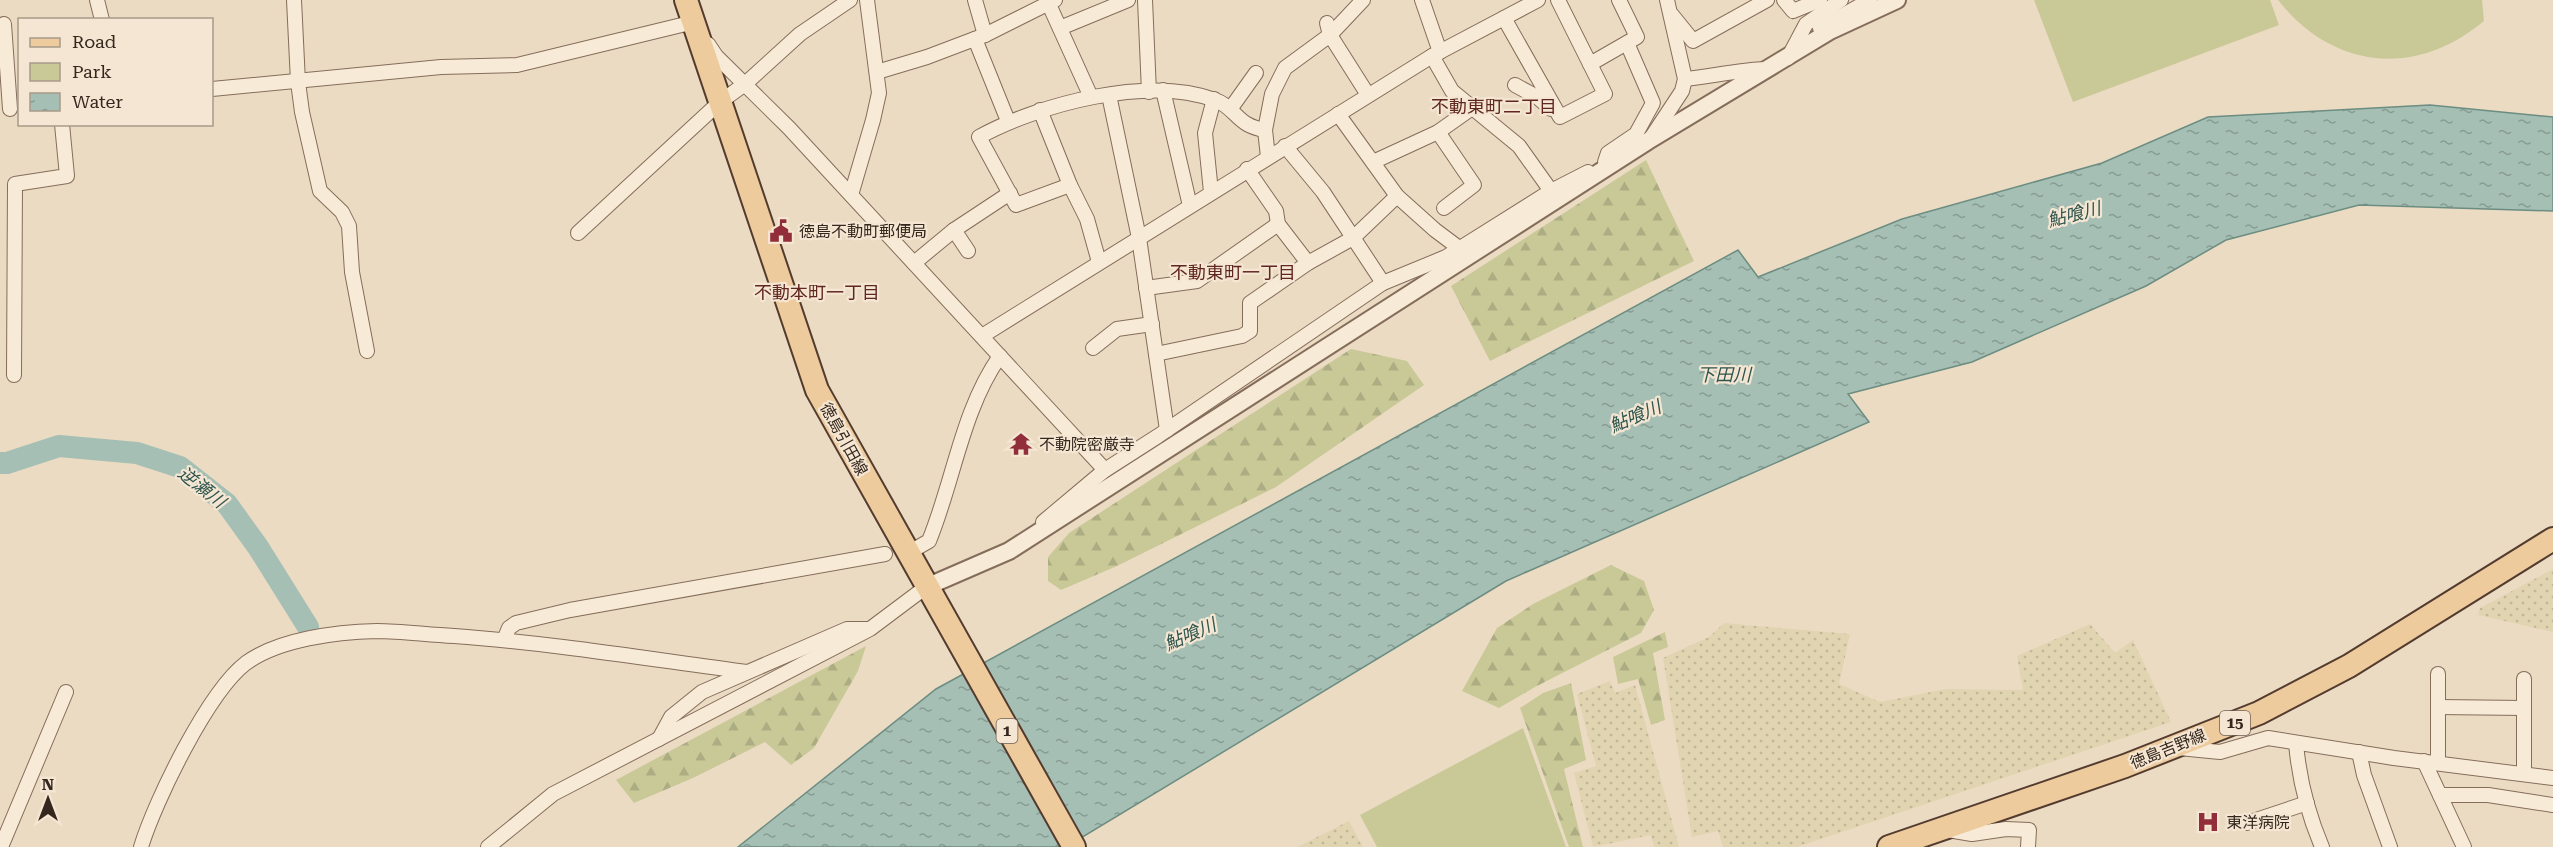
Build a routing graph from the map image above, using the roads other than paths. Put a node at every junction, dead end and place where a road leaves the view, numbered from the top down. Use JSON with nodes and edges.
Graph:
{"nodes":[{"id":1,"x":97,"y":0,"type":"edge"},
{"id":2,"x":294,"y":0,"type":"edge"},
{"id":3,"x":686,"y":0,"type":"edge"},
{"id":4,"x":850,"y":0,"type":"edge"},
{"id":5,"x":867,"y":0,"type":"edge"},
{"id":6,"x":975,"y":0,"type":"edge"},
{"id":7,"x":1128,"y":0,"type":"edge"},
{"id":8,"x":1145,"y":0,"type":"edge"},
{"id":9,"x":1363,"y":0,"type":"edge"},
{"id":10,"x":1422,"y":0,"type":"edge"},
{"id":11,"x":1538,"y":0,"type":"edge"},
{"id":12,"x":1558,"y":0,"type":"edge"},
{"id":13,"x":1619,"y":0,"type":"edge"},
{"id":14,"x":1767,"y":0,"type":"edge"},
{"id":15,"x":1784,"y":0,"type":"edge"},
{"id":16,"x":1841,"y":0,"type":"edge"},
{"id":17,"x":1870,"y":0,"type":"edge"},
{"id":18,"x":1897,"y":0,"type":"edge"},
{"id":19,"x":1050,"y":1,"type":"edge"},
{"id":20,"x":1812,"y":2,"type":"edge"},
{"id":21,"x":1668,"y":5,"type":"edge"},
{"id":22,"x":102,"y":18,"type":"edge"},
{"id":23,"x":1504,"y":18,"type":"junction"},
{"id":24,"x":694,"y":22,"type":"junction"},
{"id":25,"x":4,"y":24,"type":"dead end"},
{"id":26,"x":1060,"y":28,"type":"junction"},
{"id":27,"x":1329,"y":29,"type":"junction"},
{"id":28,"x":980,"y":37,"type":"junction"},
{"id":29,"x":1627,"y":43,"type":"junction"},
{"id":30,"x":1436,"y":54,"type":"junction"},
{"id":31,"x":1788,"y":58,"type":"junction"},
{"id":32,"x":1590,"y":64,"type":"junction"},
{"id":33,"x":1771,"y":69,"type":"junction"},
{"id":34,"x":877,"y":72,"type":"junction"},
{"id":35,"x":1256,"y":73,"type":"dead end"},
{"id":36,"x":1685,"y":79,"type":"junction"},
{"id":37,"x":298,"y":82,"type":"junction"},
{"id":38,"x":745,"y":84,"type":"junction"},
{"id":39,"x":1515,"y":85,"type":"dead end"},
{"id":40,"x":213,"y":90,"type":"edge"},
{"id":41,"x":1163,"y":90,"type":"junction"},
{"id":42,"x":1149,"y":92,"type":"junction"},
{"id":43,"x":1109,"y":95,"type":"junction"},
{"id":44,"x":1368,"y":95,"type":"junction"},
{"id":45,"x":1091,"y":97,"type":"junction"},
{"id":46,"x":1214,"y":99,"type":"junction"},
{"id":47,"x":720,"y":102,"type":"junction"},
{"id":48,"x":1231,"y":108,"type":"junction"},
{"id":49,"x":1472,"y":108,"type":"junction"},
{"id":50,"x":10,"y":109,"type":"edge"},
{"id":51,"x":1040,"y":110,"type":"junction"},
{"id":52,"x":1338,"y":114,"type":"junction"},
{"id":53,"x":1560,"y":117,"type":"junction"},
{"id":54,"x":1008,"y":121,"type":"junction"},
{"id":55,"x":62,"y":126,"type":"edge"},
{"id":56,"x":1265,"y":130,"type":"junction"},
{"id":57,"x":1438,"y":132,"type":"junction"},
{"id":58,"x":1648,"y":141,"type":"junction"},
{"id":59,"x":1285,"y":146,"type":"junction"},
{"id":60,"x":1268,"y":157,"type":"junction"},
{"id":61,"x":1626,"y":158,"type":"junction"},
{"id":62,"x":1372,"y":162,"type":"junction"},
{"id":63,"x":1605,"y":162,"type":"junction"},
{"id":64,"x":1247,"y":169,"type":"junction"},
{"id":65,"x":1070,"y":185,"type":"junction"},
{"id":66,"x":1551,"y":191,"type":"junction"},
{"id":67,"x":1211,"y":192,"type":"junction"},
{"id":68,"x":1010,"y":193,"type":"junction"},
{"id":69,"x":851,"y":195,"type":"junction"},
{"id":70,"x":1397,"y":196,"type":"junction"},
{"id":71,"x":1190,"y":206,"type":"junction"},
{"id":72,"x":1444,"y":208,"type":"dead end"},
{"id":73,"x":1278,"y":224,"type":"junction"},
{"id":74,"x":954,"y":230,"type":"junction"},
{"id":75,"x":578,"y":233,"type":"dead end"},
{"id":76,"x":1138,"y":238,"type":"junction"},
{"id":77,"x":1353,"y":238,"type":"junction"},
{"id":78,"x":1459,"y":248,"type":"junction"},
{"id":79,"x":968,"y":250,"type":"dead end"},
{"id":80,"x":1099,"y":262,"type":"junction"},
{"id":81,"x":914,"y":263,"type":"junction"},
{"id":82,"x":1308,"y":263,"type":"junction"},
{"id":83,"x":1383,"y":283,"type":"junction"},
{"id":84,"x":1146,"y":288,"type":"junction"},
{"id":85,"x":1152,"y":324,"type":"junction"},
{"id":86,"x":982,"y":336,"type":"junction"},
{"id":87,"x":1094,"y":348,"type":"dead end"},
{"id":88,"x":367,"y":351,"type":"dead end"},
{"id":89,"x":1156,"y":354,"type":"junction"},
{"id":90,"x":1000,"y":356,"type":"junction"},
{"id":91,"x":14,"y":375,"type":"dead end"},
{"id":92,"x":1167,"y":430,"type":"junction"},
{"id":93,"x":1105,"y":470,"type":"junction"},
{"id":94,"x":2553,"y":539,"type":"edge"},
{"id":95,"x":915,"y":549,"type":"dead end"},
{"id":96,"x":1009,"y":551,"type":"junction"},
{"id":97,"x":885,"y":554,"type":"dead end"},
{"id":98,"x":926,"y":587,"type":"junction"},
{"id":99,"x":870,"y":629,"type":"junction"},
{"id":100,"x":504,"y":640,"type":"junction"},
{"id":101,"x":747,"y":672,"type":"junction"},
{"id":102,"x":2438,"y":674,"type":"dead end"},
{"id":103,"x":2524,"y":679,"type":"dead end"},
{"id":104,"x":66,"y":692,"type":"dead end"},
{"id":105,"x":2438,"y":707,"type":"junction"},
{"id":106,"x":2524,"y":708,"type":"junction"},
{"id":107,"x":659,"y":739,"type":"junction"},
{"id":108,"x":2296,"y":743,"type":"junction"},
{"id":109,"x":2174,"y":747,"type":"junction"},
{"id":110,"x":2359,"y":752,"type":"junction"},
{"id":111,"x":2431,"y":762,"type":"junction"},
{"id":112,"x":2524,"y":774,"type":"junction"},
{"id":113,"x":2553,"y":778,"type":"edge"},
{"id":114,"x":2440,"y":795,"type":"junction"},
{"id":115,"x":2307,"y":803,"type":"junction"},
{"id":116,"x":2553,"y":805,"type":"edge"},
{"id":117,"x":2247,"y":823,"type":"dead end"},
{"id":118,"x":1941,"y":829,"type":"junction"},
{"id":119,"x":1,"y":847,"type":"edge"},
{"id":120,"x":141,"y":847,"type":"edge"},
{"id":121,"x":488,"y":847,"type":"edge"},
{"id":122,"x":1074,"y":847,"type":"edge"},
{"id":123,"x":1889,"y":847,"type":"edge"},
{"id":124,"x":2028,"y":847,"type":"edge"},
{"id":125,"x":2322,"y":847,"type":"edge"},
{"id":126,"x":2390,"y":847,"type":"edge"},
{"id":127,"x":2464,"y":847,"type":"edge"}],
"edges":[{"from":1,"to":22,"type":"street"},
{"from":2,"to":37,"type":"street"},
{"from":3,"to":24,"type":"main road","name":"徳島引田線","number":"1"},
{"from":4,"to":38,"type":"street"},
{"from":5,"to":34,"type":"street"},
{"from":6,"to":28,"type":"street"},
{"from":7,"to":26,"type":"street"},
{"from":8,"to":42,"type":"street"},
{"from":9,"to":27,"type":"street"},
{"from":10,"to":30,"type":"street"},
{"from":11,"to":23,"type":"street"},
{"from":12,"to":32,"type":"street"},
{"from":13,"to":29,"type":"street"},
{"from":14,"to":21,"type":"street"},
{"from":15,"to":20,"type":"street"},
{"from":16,"to":31,"type":"street"},
{"from":17,"to":31,"type":"street"},
{"from":18,"to":31,"type":"street"},
{"from":19,"to":26,"type":"street"},
{"from":19,"to":28,"type":"street"},
{"from":21,"to":36,"type":"street"},
{"from":23,"to":30,"type":"street"},
{"from":23,"to":53,"type":"street"},
{"from":24,"to":37,"type":"street"},
{"from":24,"to":38,"type":"street"},
{"from":24,"to":47,"type":"main road","name":"徳島引田線","number":"1"},
{"from":25,"to":50,"type":"street"},
{"from":26,"to":45,"type":"street"},
{"from":27,"to":44,"type":"street"},
{"from":27,"to":56,"type":"street"},
{"from":28,"to":34,"type":"street"},
{"from":28,"to":54,"type":"street"},
{"from":29,"to":32,"type":"street"},
{"from":29,"to":63,"type":"street"},
{"from":30,"to":44,"type":"street"},
{"from":30,"to":49,"type":"street"},
{"from":31,"to":33,"type":"street"},
{"from":32,"to":53,"type":"street"},
{"from":33,"to":36,"type":"street"},
{"from":33,"to":58,"type":"street"},
{"from":34,"to":69,"type":"street"},
{"from":35,"to":48,"type":"street"},
{"from":36,"to":58,"type":"street"},
{"from":37,"to":40,"type":"street"},
{"from":37,"to":88,"type":"street"},
{"from":38,"to":47,"type":"street"},
{"from":38,"to":69,"type":"street"},
{"from":39,"to":53,"type":"street"},
{"from":41,"to":42,"type":"street"},
{"from":41,"to":46,"type":"street"},
{"from":41,"to":71,"type":"street"},
{"from":42,"to":43,"type":"street"},
{"from":43,"to":45,"type":"street"},
{"from":43,"to":76,"type":"street"},
{"from":44,"to":52,"type":"street"},
{"from":45,"to":51,"type":"street"},
{"from":46,"to":48,"type":"street"},
{"from":46,"to":67,"type":"street"},
{"from":47,"to":75,"type":"street"},
{"from":47,"to":98,"type":"main road","name":"徳島引田線","number":"1"},
{"from":48,"to":56,"type":"street"},
{"from":49,"to":57,"type":"street"},
{"from":49,"to":66,"type":"street"},
{"from":51,"to":54,"type":"street"},
{"from":51,"to":65,"type":"street"},
{"from":52,"to":59,"type":"street"},
{"from":52,"to":62,"type":"street"},
{"from":54,"to":68,"type":"street"},
{"from":55,"to":91,"type":"street"},
{"from":56,"to":60,"type":"street"},
{"from":57,"to":62,"type":"street"},
{"from":57,"to":72,"type":"street"},
{"from":58,"to":61,"type":"street"},
{"from":59,"to":60,"type":"street"},
{"from":59,"to":77,"type":"street"},
{"from":60,"to":64,"type":"street"},
{"from":61,"to":63,"type":"street"},
{"from":61,"to":96,"type":"street"},
{"from":62,"to":70,"type":"street"},
{"from":63,"to":66,"type":"street"},
{"from":64,"to":67,"type":"street"},
{"from":64,"to":73,"type":"street"},
{"from":65,"to":68,"type":"street"},
{"from":65,"to":80,"type":"street"},
{"from":66,"to":78,"type":"street"},
{"from":67,"to":71,"type":"street"},
{"from":68,"to":74,"type":"street"},
{"from":69,"to":81,"type":"street"},
{"from":70,"to":77,"type":"street"},
{"from":70,"to":78,"type":"street"},
{"from":71,"to":76,"type":"street"},
{"from":73,"to":82,"type":"street"},
{"from":73,"to":84,"type":"street"},
{"from":74,"to":79,"type":"street"},
{"from":74,"to":81,"type":"street"},
{"from":76,"to":80,"type":"street"},
{"from":76,"to":84,"type":"street"},
{"from":77,"to":82,"type":"street"},
{"from":77,"to":83,"type":"street"},
{"from":78,"to":83,"type":"street"},
{"from":80,"to":86,"type":"street"},
{"from":81,"to":86,"type":"street"},
{"from":82,"to":89,"type":"street"},
{"from":83,"to":92,"type":"street"},
{"from":84,"to":85,"type":"street"},
{"from":85,"to":87,"type":"street"},
{"from":85,"to":89,"type":"street"},
{"from":86,"to":90,"type":"street"},
{"from":89,"to":92,"type":"street"},
{"from":90,"to":93,"type":"street"},
{"from":90,"to":95,"type":"street"},
{"from":92,"to":93,"type":"street"},
{"from":93,"to":96,"type":"street"},
{"from":94,"to":109,"type":"main road","name":"徳島吉野線","number":"15"},
{"from":96,"to":98,"type":"street"},
{"from":97,"to":100,"type":"street"},
{"from":98,"to":99,"type":"street"},
{"from":98,"to":122,"type":"main road","name":"徳島引田線","number":"1"},
{"from":99,"to":101,"type":"street"},
{"from":99,"to":107,"type":"street"},
{"from":100,"to":101,"type":"street"},
{"from":100,"to":120,"type":"street"},
{"from":101,"to":107,"type":"street"},
{"from":102,"to":105,"type":"street"},
{"from":103,"to":106,"type":"street"},
{"from":104,"to":119,"type":"street"},
{"from":105,"to":106,"type":"street"},
{"from":105,"to":111,"type":"street"},
{"from":106,"to":112,"type":"street"},
{"from":107,"to":121,"type":"street"},
{"from":108,"to":109,"type":"street"},
{"from":108,"to":110,"type":"street"},
{"from":108,"to":115,"type":"street"},
{"from":109,"to":118,"type":"main road","name":"徳島吉野線","number":"15"},
{"from":110,"to":111,"type":"street"},
{"from":110,"to":126,"type":"street"},
{"from":111,"to":112,"type":"street"},
{"from":111,"to":114,"type":"street"},
{"from":112,"to":113,"type":"street"},
{"from":114,"to":116,"type":"street"},
{"from":114,"to":127,"type":"street"},
{"from":115,"to":117,"type":"street"},
{"from":115,"to":125,"type":"street"},
{"from":118,"to":123,"type":"main road","name":"徳島吉野線","number":"15"},
{"from":118,"to":124,"type":"street"}]}
